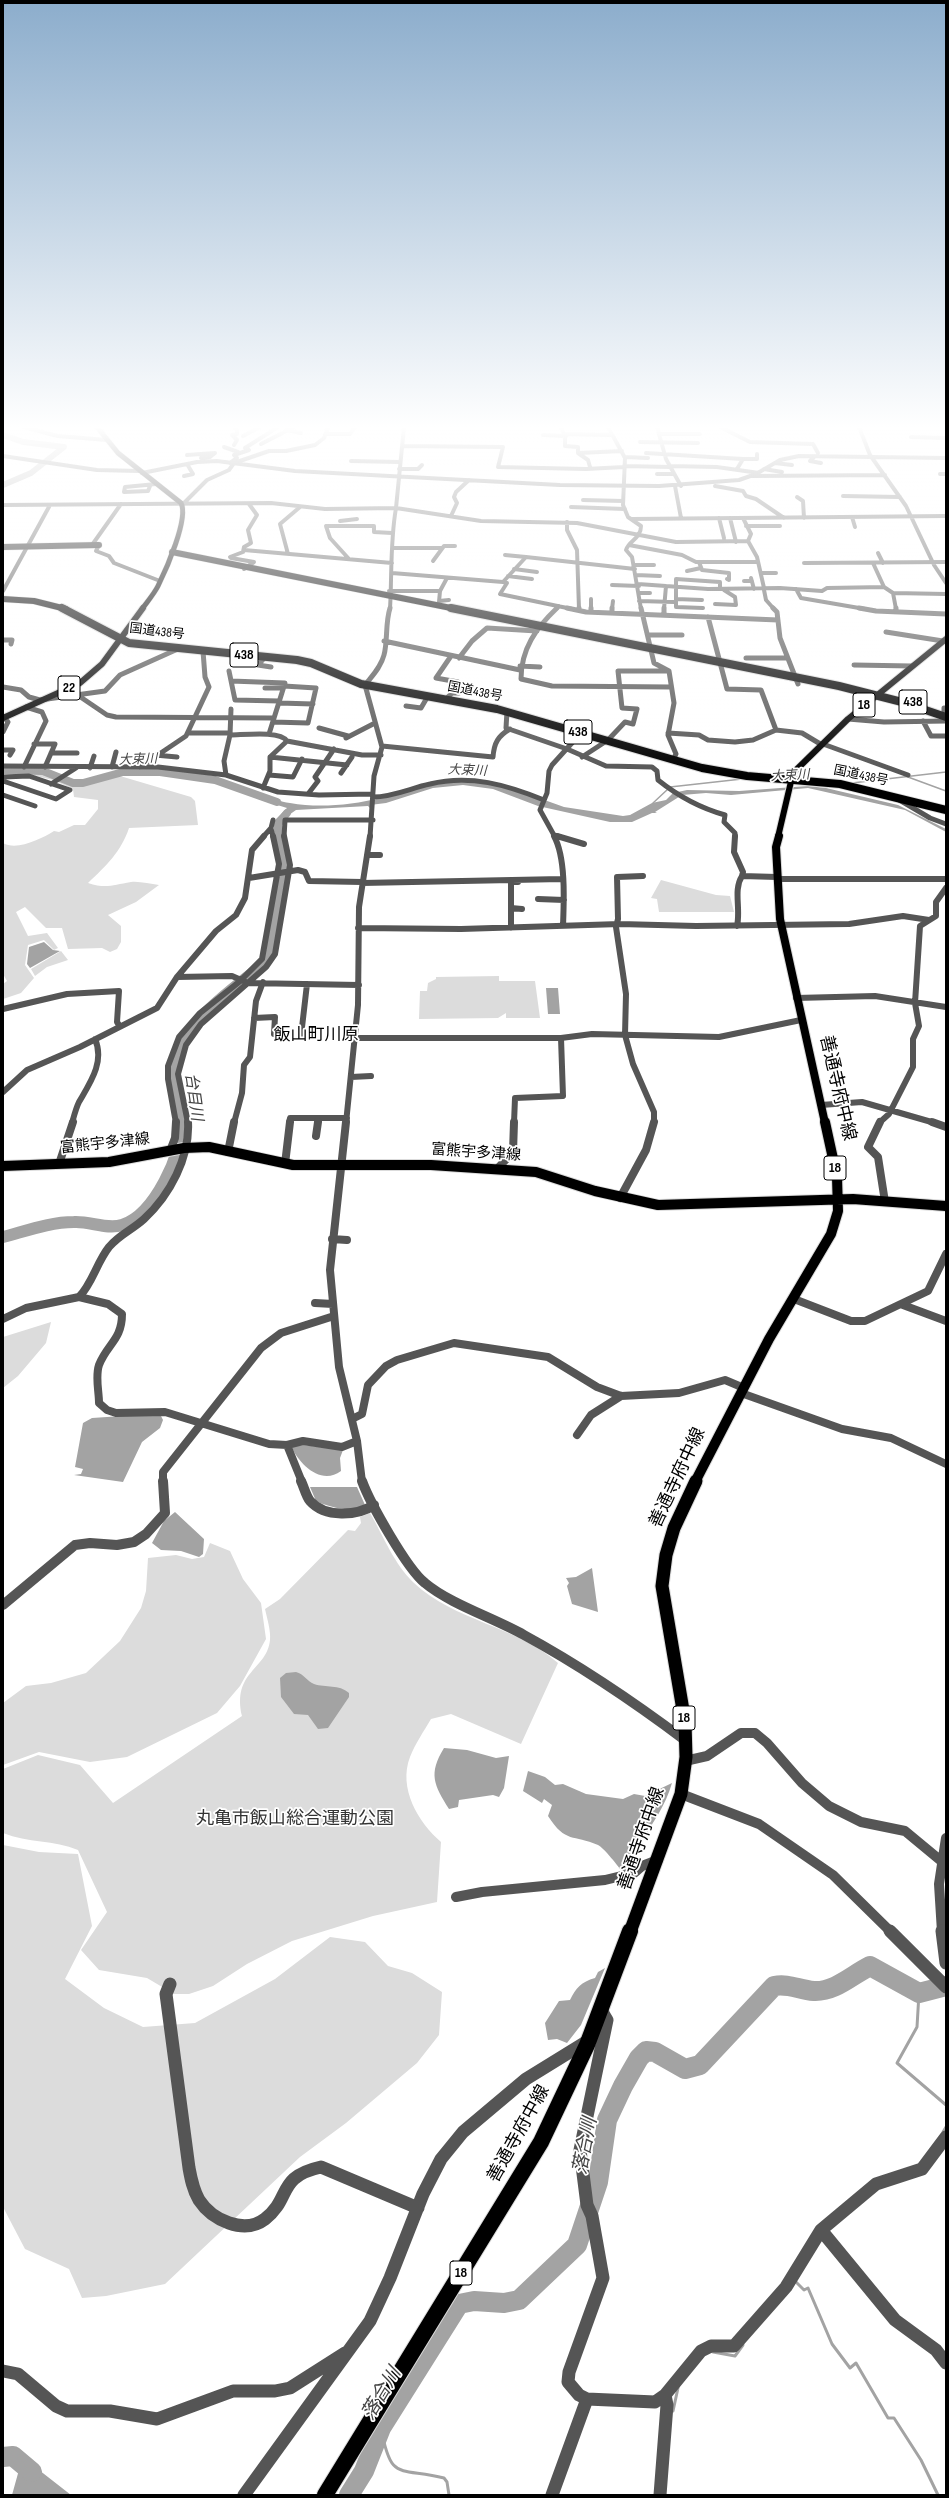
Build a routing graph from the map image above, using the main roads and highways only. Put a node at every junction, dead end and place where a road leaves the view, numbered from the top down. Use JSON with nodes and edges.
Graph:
{"nodes":[{"id":1,"x":175,"y":544,"type":"edge"},
{"id":2,"x":95,"y":545,"type":"road end"},
{"id":3,"x":3,"y":547,"type":"edge"},
{"id":4,"x":173,"y":551,"type":"junction"},
{"id":5,"x":389,"y":593,"type":"junction"},
{"id":6,"x":3,"y":599,"type":"edge"},
{"id":7,"x":541,"y":627,"type":"junction"},
{"id":8,"x":121,"y":640,"type":"junction"},
{"id":9,"x":944,"y":640,"type":"edge"},
{"id":10,"x":878,"y":694,"type":"junction"},
{"id":11,"x":945,"y":716,"type":"edge"},
{"id":12,"x":4,"y":717,"type":"edge"},
{"id":13,"x":789,"y":785,"type":"junction"},
{"id":14,"x":946,"y":810,"type":"edge"},
{"id":15,"x":3,"y":1166,"type":"edge"},
{"id":16,"x":838,"y":1200,"type":"junction"},
{"id":17,"x":946,"y":1206,"type":"edge"},
{"id":18,"x":325,"y":2495,"type":"edge"}],
"edges":[{"from":1,"to":4,"type":"main road","number":"22"},
{"from":2,"to":3,"type":"highway"},
{"from":4,"to":5,"type":"highway","number":"438"},
{"from":4,"to":8,"type":"main road","number":"22"},
{"from":5,"to":7,"type":"highway","number":"438"},
{"from":5,"to":7,"type":"highway","number":"438"},
{"from":6,"to":8,"type":"highway","name":"国道438号","number":"438"},
{"from":7,"to":10,"type":"highway","number":"438"},
{"from":8,"to":12,"type":"main road","number":"22"},
{"from":8,"to":13,"type":"highway","name":"国道438号","number":"438"},
{"from":9,"to":10,"type":"main road","number":"18"},
{"from":10,"to":11,"type":"highway","number":"438"},
{"from":10,"to":13,"type":"main road","number":"18"},
{"from":13,"to":14,"type":"highway","name":"国道438号","number":"438"},
{"from":13,"to":16,"type":"main road","name":"善通寺府中線","number":"18"},
{"from":15,"to":16,"type":"main road","name":"富熊宇多津線"},
{"from":16,"to":17,"type":"main road","name":"富熊宇多津線"},
{"from":16,"to":18,"type":"main road","name":"善通寺府中線","number":"18"}]}
